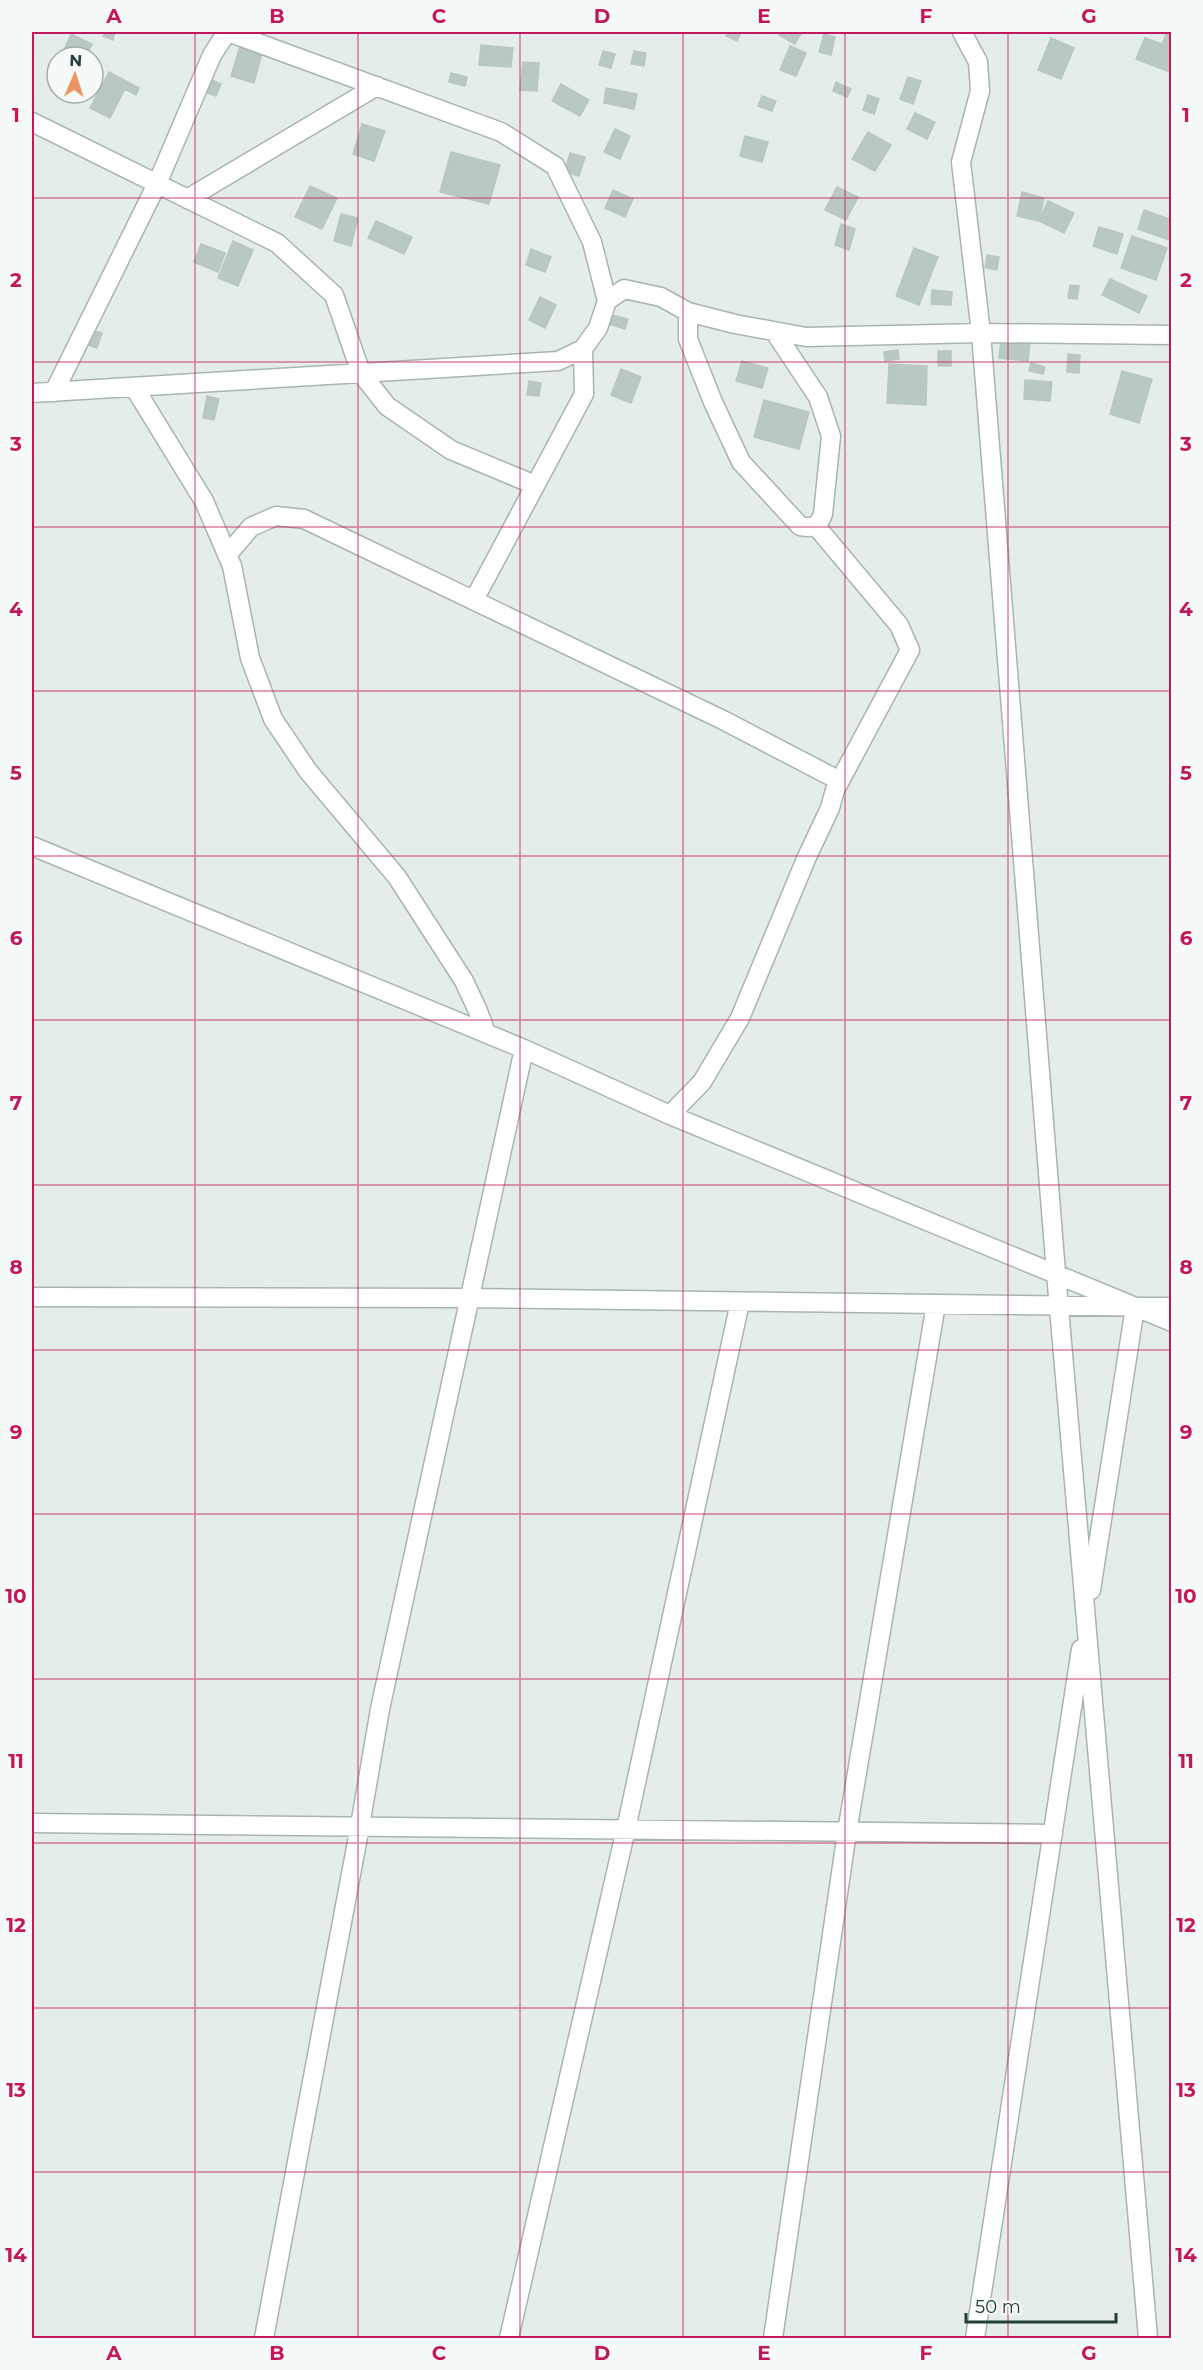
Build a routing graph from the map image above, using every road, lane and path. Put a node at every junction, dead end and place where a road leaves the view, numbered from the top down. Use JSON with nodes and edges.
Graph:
{"nodes":[{"id":1,"x":227,"y":32,"type":"edge"},
{"id":2,"x":962,"y":32,"type":"edge"},
{"id":3,"x":377,"y":86,"type":"junction"},
{"id":4,"x":32,"y":122,"type":"edge"},
{"id":5,"x":157,"y":184,"type":"junction"},
{"id":6,"x":187,"y":199,"type":"junction"},
{"id":7,"x":607,"y":301,"type":"junction"},
{"id":8,"x":688,"y":312,"type":"junction"},
{"id":9,"x":774,"y":332,"type":"junction"},
{"id":10,"x":981,"y":333,"type":"junction"},
{"id":11,"x":1172,"y":335,"type":"edge"},
{"id":12,"x":582,"y":349,"type":"junction"},
{"id":13,"x":361,"y":373,"type":"junction"},
{"id":14,"x":134,"y":387,"type":"junction"},
{"id":15,"x":54,"y":392,"type":"junction"},
{"id":16,"x":32,"y":393,"type":"edge"},
{"id":17,"x":536,"y":485,"type":"junction"},
{"id":18,"x":816,"y":526,"type":"junction"},
{"id":19,"x":227,"y":555,"type":"junction"},
{"id":20,"x":474,"y":600,"type":"junction"},
{"id":21,"x":840,"y":781,"type":"junction"},
{"id":22,"x":32,"y":846,"type":"edge"},
{"id":23,"x":486,"y":1033,"type":"junction"},
{"id":24,"x":524,"y":1049,"type":"junction"},
{"id":25,"x":670,"y":1115,"type":"junction"},
{"id":26,"x":1056,"y":1273,"type":"junction"},
{"id":27,"x":32,"y":1298,"type":"edge"},
{"id":28,"x":469,"y":1298,"type":"junction"},
{"id":29,"x":740,"y":1302,"type":"junction"},
{"id":30,"x":936,"y":1304,"type":"junction"},
{"id":31,"x":1059,"y":1306,"type":"junction"},
{"id":32,"x":1135,"y":1307,"type":"junction"},
{"id":33,"x":1172,"y":1307,"type":"edge"},
{"id":34,"x":1172,"y":1322,"type":"edge"},
{"id":35,"x":1086,"y":1619,"type":"junction"},
{"id":36,"x":32,"y":1823,"type":"edge"},
{"id":37,"x":360,"y":1827,"type":"junction"},
{"id":38,"x":626,"y":1829,"type":"junction"},
{"id":39,"x":847,"y":1832,"type":"junction"},
{"id":40,"x":1053,"y":1834,"type":"junction"},
{"id":41,"x":264,"y":2338,"type":"edge"},
{"id":42,"x":509,"y":2338,"type":"edge"},
{"id":43,"x":773,"y":2338,"type":"edge"},
{"id":44,"x":975,"y":2338,"type":"edge"},
{"id":45,"x":1148,"y":2338,"type":"edge"}],
"edges":[{"from":1,"to":3,"type":"street"},
{"from":1,"to":5,"type":"street"},
{"from":2,"to":10,"type":"street"},
{"from":3,"to":6,"type":"street"},
{"from":3,"to":7,"type":"street"},
{"from":4,"to":5,"type":"street"},
{"from":5,"to":6,"type":"street"},
{"from":5,"to":15,"type":"street"},
{"from":6,"to":13,"type":"street"},
{"from":7,"to":8,"type":"street"},
{"from":7,"to":12,"type":"street"},
{"from":8,"to":9,"type":"street"},
{"from":8,"to":18,"type":"street"},
{"from":9,"to":10,"type":"street"},
{"from":9,"to":18,"type":"street"},
{"from":10,"to":11,"type":"street"},
{"from":10,"to":26,"type":"street"},
{"from":12,"to":13,"type":"street"},
{"from":12,"to":17,"type":"street"},
{"from":13,"to":14,"type":"street"},
{"from":13,"to":17,"type":"street"},
{"from":14,"to":15,"type":"street"},
{"from":14,"to":19,"type":"street"},
{"from":15,"to":16,"type":"street"},
{"from":17,"to":20,"type":"street"},
{"from":18,"to":21,"type":"street"},
{"from":19,"to":20,"type":"street"},
{"from":19,"to":23,"type":"street"},
{"from":20,"to":21,"type":"street"},
{"from":21,"to":25,"type":"street"},
{"from":22,"to":23,"type":"street"},
{"from":23,"to":24,"type":"street"},
{"from":24,"to":25,"type":"street"},
{"from":24,"to":28,"type":"street"},
{"from":25,"to":26,"type":"street"},
{"from":26,"to":31,"type":"street"},
{"from":26,"to":32,"type":"street"},
{"from":27,"to":28,"type":"street"},
{"from":28,"to":29,"type":"street"},
{"from":28,"to":37,"type":"street"},
{"from":29,"to":30,"type":"street"},
{"from":29,"to":38,"type":"street"},
{"from":30,"to":31,"type":"street"},
{"from":30,"to":39,"type":"street"},
{"from":31,"to":32,"type":"street"},
{"from":31,"to":35,"type":"street"},
{"from":32,"to":33,"type":"street"},
{"from":32,"to":34,"type":"street"},
{"from":32,"to":35,"type":"street"},
{"from":35,"to":40,"type":"street"},
{"from":35,"to":45,"type":"street"},
{"from":36,"to":37,"type":"street"},
{"from":37,"to":38,"type":"street"},
{"from":37,"to":41,"type":"street"},
{"from":38,"to":39,"type":"street"},
{"from":38,"to":42,"type":"street"},
{"from":39,"to":40,"type":"street"},
{"from":39,"to":43,"type":"street"},
{"from":40,"to":44,"type":"street"}]}
